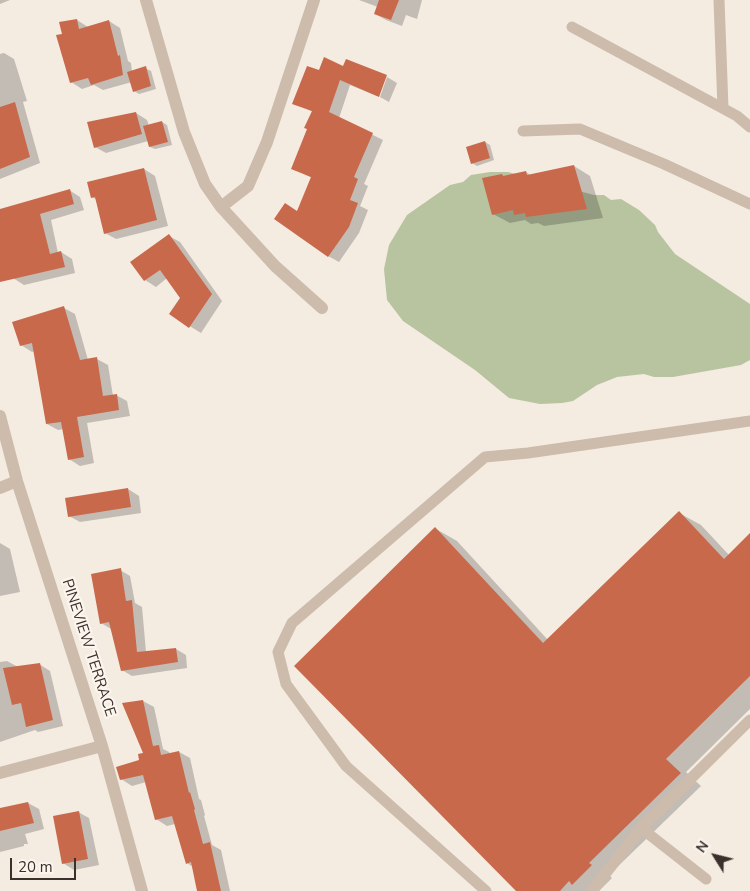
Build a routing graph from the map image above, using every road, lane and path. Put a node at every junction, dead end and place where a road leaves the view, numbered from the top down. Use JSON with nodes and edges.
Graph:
{"nodes":[{"id":1,"x":146,"y":0,"type":"edge"},
{"id":2,"x":314,"y":0,"type":"edge"},
{"id":3,"x":719,"y":0,"type":"edge"},
{"id":4,"x":572,"y":27,"type":"dead end"},
{"id":5,"x":723,"y":108,"type":"junction"},
{"id":6,"x":750,"y":127,"type":"edge"},
{"id":7,"x":523,"y":131,"type":"dead end"},
{"id":8,"x":750,"y":204,"type":"edge"},
{"id":9,"x":220,"y":207,"type":"junction"},
{"id":10,"x":322,"y":308,"type":"dead end"},
{"id":11,"x":0,"y":416,"type":"edge"},
{"id":12,"x":750,"y":421,"type":"edge"},
{"id":13,"x":17,"y":481,"type":"junction"},
{"id":14,"x":0,"y":488,"type":"edge"},
{"id":15,"x":750,"y":720,"type":"edge"},
{"id":16,"x":102,"y":746,"type":"junction"},
{"id":17,"x":0,"y":773,"type":"edge"},
{"id":18,"x":642,"y":828,"type":"junction"},
{"id":19,"x":706,"y":879,"type":"dead end"},
{"id":20,"x":142,"y":891,"type":"edge"},
{"id":21,"x":486,"y":891,"type":"edge"},
{"id":22,"x":592,"y":891,"type":"edge"}],
"edges":[{"from":1,"to":9,"type":"street"},
{"from":2,"to":9,"type":"street"},
{"from":3,"to":5,"type":"lane"},
{"from":4,"to":5,"type":"lane"},
{"from":5,"to":6,"type":"lane"},
{"from":7,"to":8,"type":"lane"},
{"from":9,"to":10,"type":"street"},
{"from":11,"to":13,"type":"street","name":"PINEVIEW TERRACE"},
{"from":12,"to":21,"type":"lane"},
{"from":13,"to":14,"type":"street"},
{"from":13,"to":16,"type":"street","name":"PINEVIEW TERRACE"},
{"from":15,"to":18,"type":"lane"},
{"from":16,"to":17,"type":"street"},
{"from":16,"to":20,"type":"street","name":"PINEVIEW TERRACE"},
{"from":18,"to":19,"type":"lane"},
{"from":18,"to":22,"type":"lane"}]}
